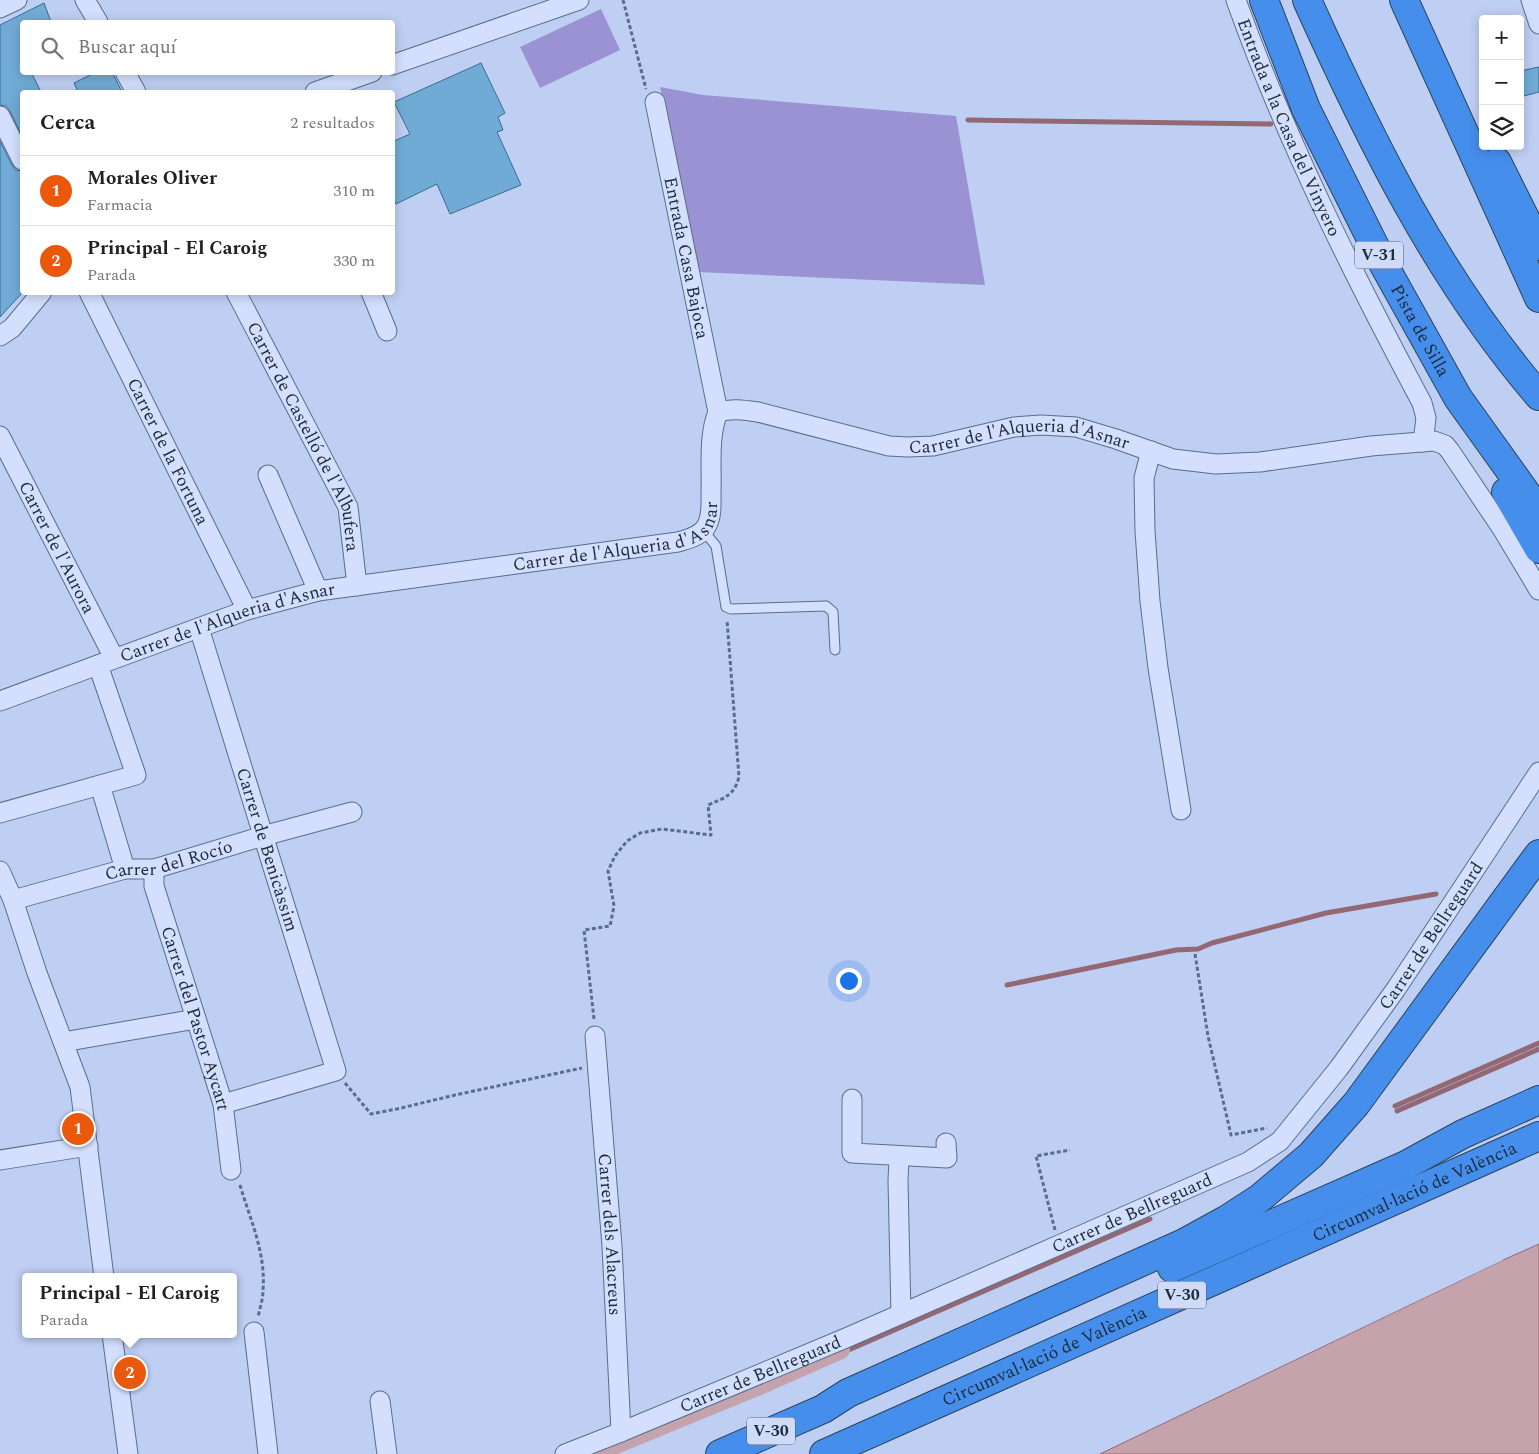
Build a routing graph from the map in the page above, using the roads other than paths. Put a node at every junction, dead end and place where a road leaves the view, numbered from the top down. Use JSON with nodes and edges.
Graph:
{"nodes":[{"id":1,"x":17,"y":0,"type":"edge"},
{"id":2,"x":85,"y":0,"type":"edge"},
{"id":3,"x":578,"y":0,"type":"edge"},
{"id":4,"x":1236,"y":0,"type":"edge"},
{"id":5,"x":1264,"y":0,"type":"edge"},
{"id":6,"x":1307,"y":0,"type":"edge"},
{"id":7,"x":1404,"y":0,"type":"edge"},
{"id":8,"x":1416,"y":0,"type":"edge"},
{"id":9,"x":1531,"y":0,"type":"edge"},
{"id":10,"x":0,"y":8,"type":"edge"},
{"id":11,"x":97,"y":20,"type":"edge"},
{"id":12,"x":1539,"y":24,"type":"edge"},
{"id":13,"x":395,"y":64,"type":"edge"},
{"id":14,"x":127,"y":75,"type":"edge"},
{"id":15,"x":363,"y":75,"type":"edge"},
{"id":16,"x":135,"y":90,"type":"edge"},
{"id":17,"x":321,"y":90,"type":"edge"},
{"id":18,"x":655,"y":102,"type":"road end"},
{"id":19,"x":0,"y":116,"type":"edge"},
{"id":20,"x":1479,"y":126,"type":"edge"},
{"id":21,"x":1491,"y":150,"type":"edge"},
{"id":22,"x":20,"y":156,"type":"edge"},
{"id":23,"x":1539,"y":246,"type":"edge"},
{"id":24,"x":40,"y":295,"type":"edge"},
{"id":25,"x":90,"y":295,"type":"edge"},
{"id":26,"x":238,"y":295,"type":"edge"},
{"id":27,"x":372,"y":295,"type":"edge"},
{"id":28,"x":1539,"y":298,"type":"edge"},
{"id":29,"x":388,"y":331,"type":"dead end"},
{"id":30,"x":0,"y":336,"type":"edge"},
{"id":31,"x":1539,"y":396,"type":"edge"},
{"id":32,"x":1458,"y":398,"type":"junction"},
{"id":33,"x":718,"y":412,"type":"junction"},
{"id":34,"x":0,"y":436,"type":"edge"},
{"id":35,"x":1423,"y":442,"type":"junction"},
{"id":36,"x":1151,"y":451,"type":"junction"},
{"id":37,"x":268,"y":476,"type":"dead end"},
{"id":38,"x":1539,"y":511,"type":"edge"},
{"id":39,"x":703,"y":530,"type":"junction"},
{"id":40,"x":1539,"y":549,"type":"edge"},
{"id":41,"x":357,"y":586,"type":"junction"},
{"id":42,"x":1539,"y":590,"type":"edge"},
{"id":43,"x":318,"y":591,"type":"junction"},
{"id":44,"x":248,"y":610,"type":"junction"},
{"id":45,"x":199,"y":628,"type":"junction"},
{"id":46,"x":835,"y":650,"type":"dead end"},
{"id":47,"x":106,"y":662,"type":"junction"},
{"id":48,"x":0,"y":701,"type":"edge"},
{"id":49,"x":1539,"y":772,"type":"edge"},
{"id":50,"x":100,"y":785,"type":"junction"},
{"id":51,"x":1181,"y":810,"type":"dead end"},
{"id":52,"x":352,"y":812,"type":"dead end"},
{"id":53,"x":0,"y":813,"type":"edge"},
{"id":54,"x":263,"y":836,"type":"junction"},
{"id":55,"x":1539,"y":854,"type":"edge"},
{"id":56,"x":125,"y":869,"type":"junction"},
{"id":57,"x":154,"y":869,"type":"junction"},
{"id":58,"x":0,"y":871,"type":"edge"},
{"id":59,"x":13,"y":900,"type":"junction"},
{"id":60,"x":196,"y":1019,"type":"junction"},
{"id":61,"x":595,"y":1036,"type":"road end"},
{"id":62,"x":63,"y":1042,"type":"junction"},
{"id":63,"x":852,"y":1099,"type":"dead end"},
{"id":64,"x":1539,"y":1100,"type":"edge"},
{"id":65,"x":223,"y":1104,"type":"junction"},
{"id":66,"x":1539,"y":1136,"type":"edge"},
{"id":67,"x":946,"y":1143,"type":"dead end"},
{"id":68,"x":88,"y":1146,"type":"junction"},
{"id":69,"x":899,"y":1157,"type":"junction"},
{"id":70,"x":0,"y":1160,"type":"edge"},
{"id":71,"x":231,"y":1170,"type":"road end"},
{"id":72,"x":104,"y":1273,"type":"edge"},
{"id":73,"x":901,"y":1314,"type":"junction"},
{"id":74,"x":254,"y":1332,"type":"road end"},
{"id":75,"x":113,"y":1338,"type":"edge"},
{"id":76,"x":380,"y":1401,"type":"dead end"},
{"id":77,"x":823,"y":1408,"type":"junction"},
{"id":78,"x":621,"y":1432,"type":"junction"},
{"id":79,"x":128,"y":1454,"type":"edge"},
{"id":80,"x":268,"y":1454,"type":"edge"},
{"id":81,"x":387,"y":1454,"type":"edge"},
{"id":82,"x":565,"y":1454,"type":"edge"},
{"id":83,"x":720,"y":1454,"type":"edge"},
{"id":84,"x":824,"y":1454,"type":"edge"}],
"edges":[{"from":1,"to":10,"type":"street"},
{"from":2,"to":11,"type":"street"},
{"from":3,"to":13,"type":"street"},
{"from":4,"to":35,"type":"street","name":"Entrada a la Casa del Vinyero"},
{"from":5,"to":32,"type":"highway","name":"Pista de Silla","number":"V-31"},
{"from":6,"to":31,"type":"highway"},
{"from":7,"to":28,"type":"highway"},
{"from":8,"to":20,"type":"highway"},
{"from":9,"to":12,"type":"street"},
{"from":14,"to":16,"type":"street"},
{"from":15,"to":17,"type":"street"},
{"from":18,"to":33,"type":"street","name":"Entrada Casa Bajoca"},
{"from":19,"to":22,"type":"street"},
{"from":21,"to":23,"type":"highway"},
{"from":24,"to":30,"type":"street"},
{"from":25,"to":44,"type":"street","name":"Carrer de la Fortuna"},
{"from":26,"to":41,"type":"street","name":"Carrer de Castelló de l'Albufera"},
{"from":27,"to":29,"type":"street"},
{"from":32,"to":38,"type":"highway","name":"Pista de Silla","number":"V-31"},
{"from":32,"to":40,"type":"highway"},
{"from":33,"to":36,"type":"street","name":"Carrer de l'Alqueria d'Asnar"},
{"from":33,"to":39,"type":"street","name":"Carrer de l'Alqueria d'Asnar"},
{"from":34,"to":47,"type":"street","name":"Carrer de l'Aurora"},
{"from":35,"to":36,"type":"street","name":"Carrer de l'Alqueria d'Asnar"},
{"from":35,"to":42,"type":"street"},
{"from":36,"to":51,"type":"street","name":"Carrer de l'Alqueria d'Asnar"},
{"from":37,"to":43,"type":"street"},
{"from":39,"to":41,"type":"street","name":"Carrer de l'Alqueria d'Asnar"},
{"from":39,"to":46,"type":"lane"},
{"from":41,"to":43,"type":"street","name":"Carrer de l'Alqueria d'Asnar"},
{"from":43,"to":44,"type":"street","name":"Carrer de l'Alqueria d'Asnar"},
{"from":44,"to":45,"type":"street","name":"Carrer de l'Alqueria d'Asnar"},
{"from":45,"to":47,"type":"street","name":"Carrer de l'Alqueria d'Asnar"},
{"from":45,"to":54,"type":"street","name":"Carrer de Benicàssim"},
{"from":47,"to":48,"type":"street","name":"Carrer de l'Alqueria d'Asnar"},
{"from":47,"to":50,"type":"street","name":"Carrer de l'Aurora"},
{"from":49,"to":73,"type":"street","name":"Carrer de Bellreguard"},
{"from":50,"to":53,"type":"street"},
{"from":50,"to":56,"type":"street"},
{"from":52,"to":54,"type":"street","name":"Carrer del Rocío"},
{"from":54,"to":57,"type":"street","name":"Carrer del Rocío"},
{"from":54,"to":65,"type":"street","name":"Carrer de Benicàssim"},
{"from":55,"to":77,"type":"highway"},
{"from":56,"to":57,"type":"street","name":"Carrer del Rocío"},
{"from":56,"to":59,"type":"street","name":"Carrer del Rocío"},
{"from":57,"to":60,"type":"street","name":"Carrer del Pastor Aycart"},
{"from":58,"to":59,"type":"street"},
{"from":59,"to":62,"type":"street"},
{"from":60,"to":62,"type":"street"},
{"from":60,"to":65,"type":"street","name":"Carrer del Pastor Aycart"},
{"from":61,"to":78,"type":"street","name":"Carrer dels Alacreus"},
{"from":62,"to":68,"type":"street"},
{"from":63,"to":69,"type":"street"},
{"from":64,"to":77,"type":"highway","name":"Circumval·lació de València","number":"V-30"},
{"from":65,"to":71,"type":"street","name":"Carrer del Pastor Aycart"},
{"from":66,"to":84,"type":"highway","name":"Circumval·lació de València","number":"V-30"},
{"from":67,"to":69,"type":"street"},
{"from":68,"to":70,"type":"street"},
{"from":68,"to":72,"type":"street"},
{"from":69,"to":73,"type":"street"},
{"from":73,"to":78,"type":"street","name":"Carrer de Bellreguard"},
{"from":74,"to":80,"type":"street"},
{"from":75,"to":79,"type":"street"},
{"from":76,"to":81,"type":"street"},
{"from":77,"to":83,"type":"highway","number":"V-30"},
{"from":78,"to":82,"type":"street","name":"Carrer de Bellreguard"}]}
